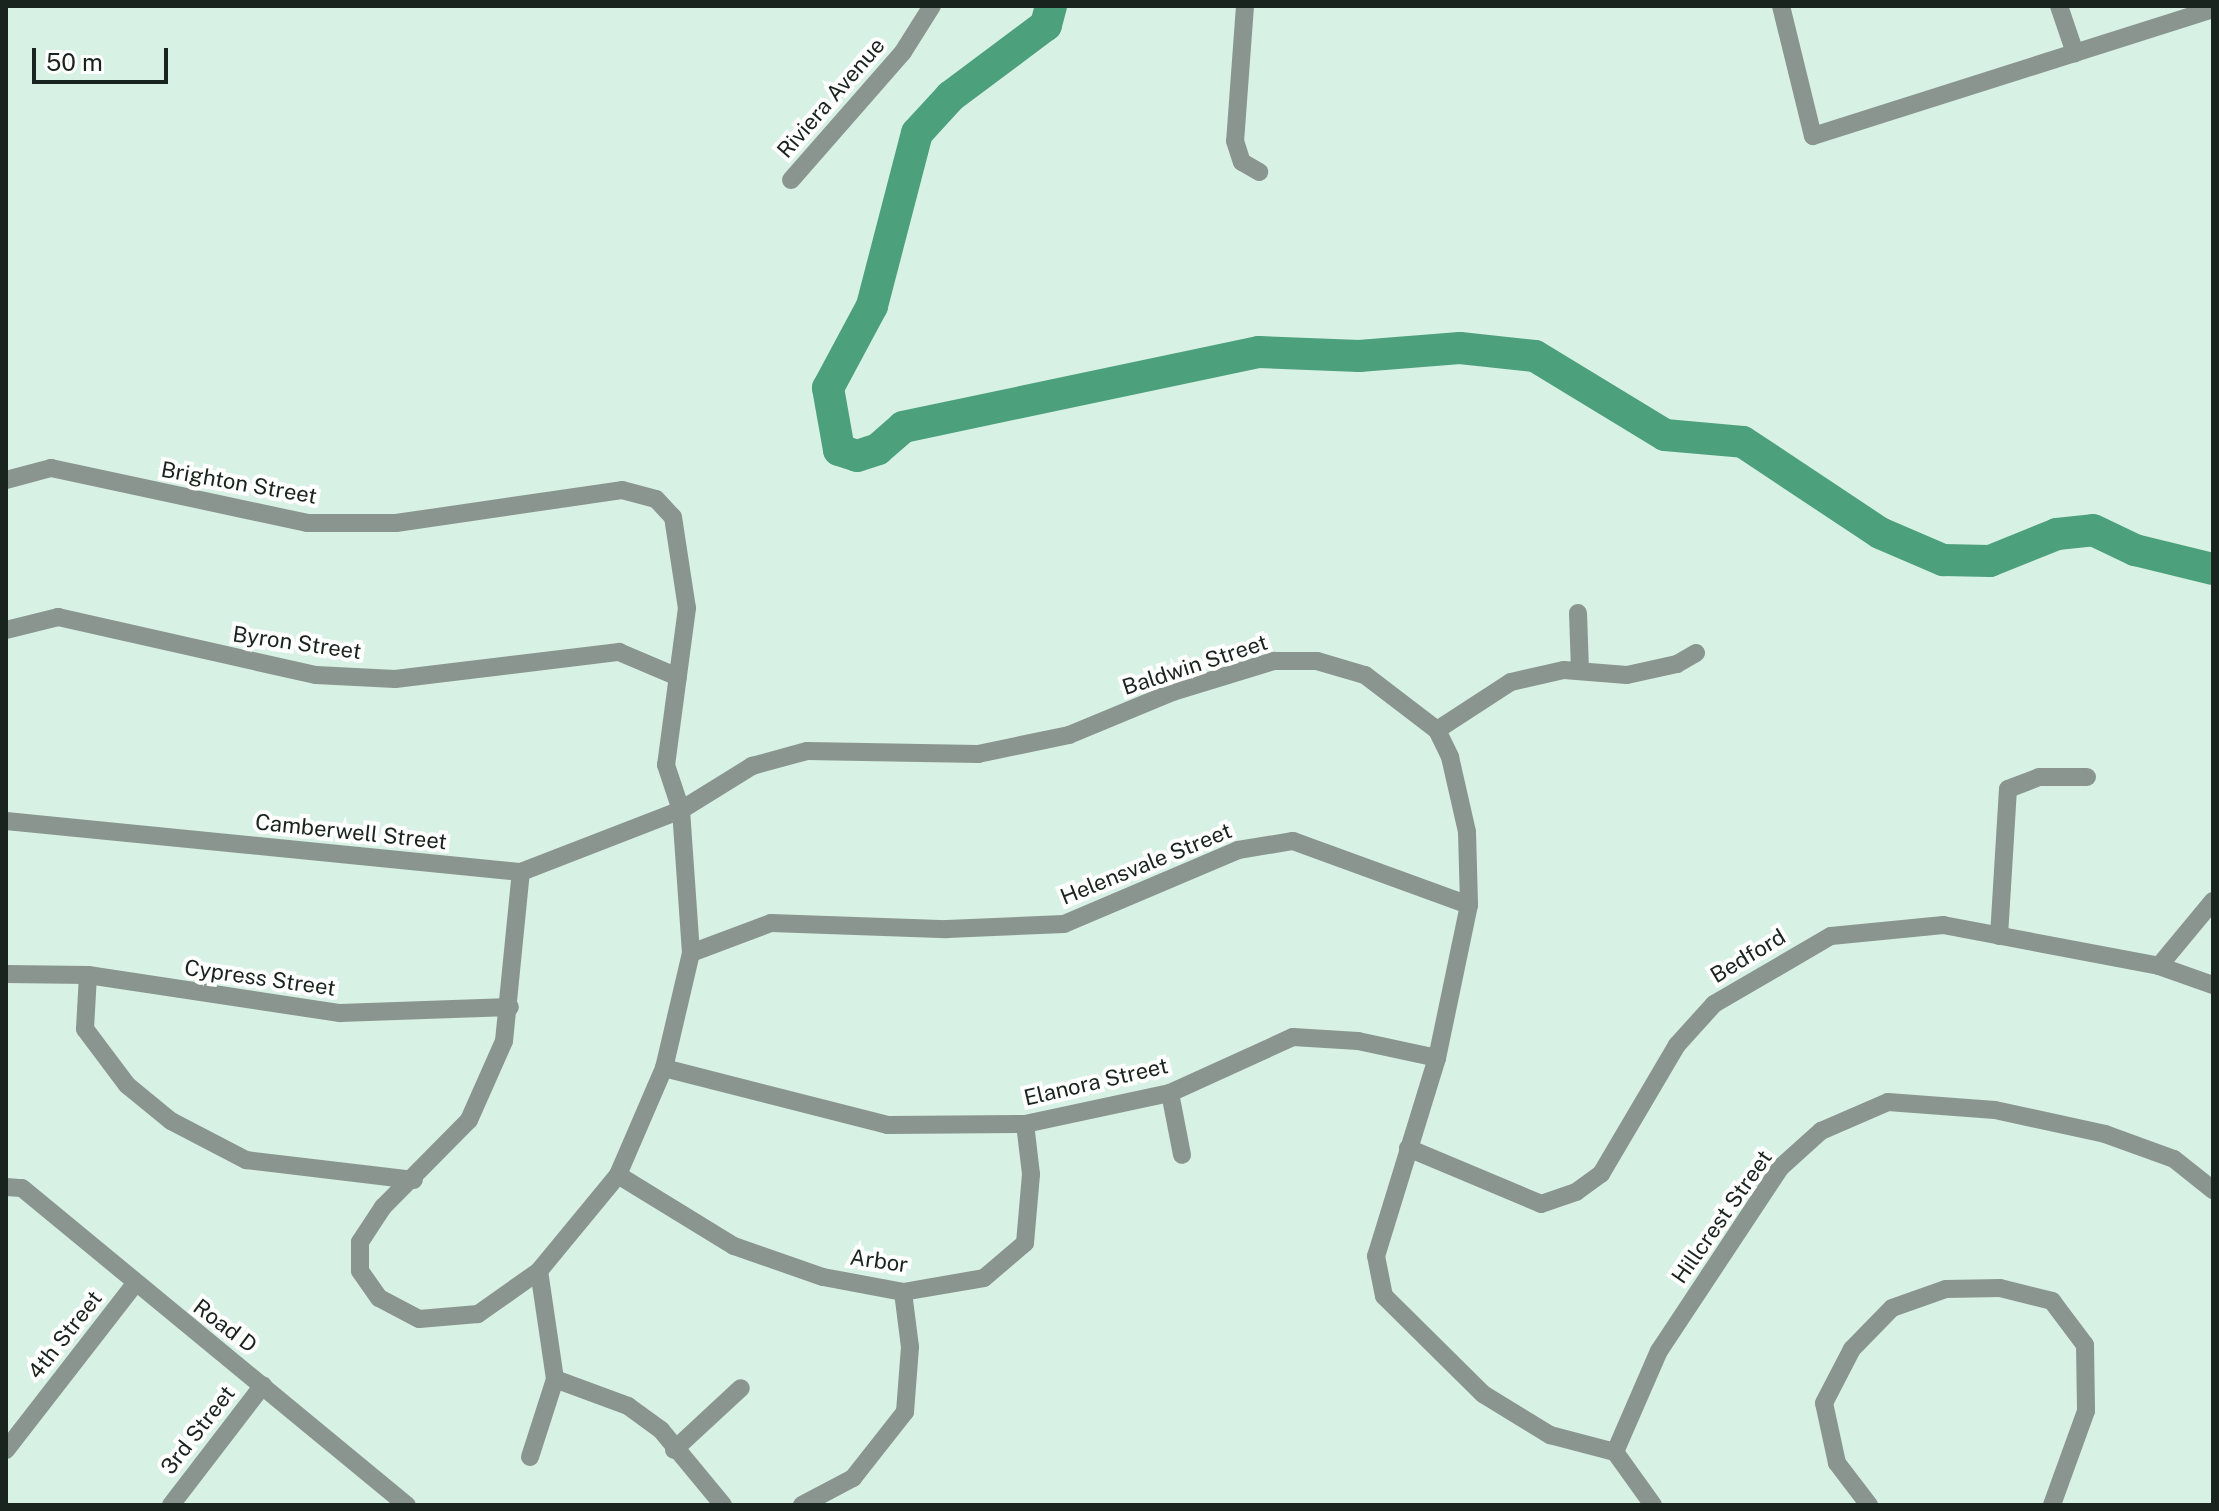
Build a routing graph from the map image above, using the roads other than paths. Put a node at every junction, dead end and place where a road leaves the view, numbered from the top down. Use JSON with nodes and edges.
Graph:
{"nodes":[{"id":1,"x":932,"y":6,"type":"edge"},
{"id":2,"x":1245,"y":6,"type":"edge"},
{"id":3,"x":1781,"y":6,"type":"edge"},
{"id":4,"x":2059,"y":6,"type":"edge"},
{"id":5,"x":2213,"y":9,"type":"edge"},
{"id":6,"x":2075,"y":53,"type":"junction"},
{"id":7,"x":1259,"y":172,"type":"dead end"},
{"id":8,"x":791,"y":180,"type":"dead end"},
{"id":9,"x":6,"y":480,"type":"edge"},
{"id":10,"x":1578,"y":613,"type":"dead end"},
{"id":11,"x":6,"y":630,"type":"edge"},
{"id":12,"x":1696,"y":653,"type":"dead end"},
{"id":13,"x":1580,"y":671,"type":"junction"},
{"id":14,"x":678,"y":677,"type":"junction"},
{"id":15,"x":1437,"y":730,"type":"junction"},
{"id":16,"x":2087,"y":777,"type":"dead end"},
{"id":17,"x":681,"y":810,"type":"junction"},
{"id":18,"x":6,"y":821,"type":"edge"},
{"id":19,"x":521,"y":872,"type":"junction"},
{"id":20,"x":2213,"y":901,"type":"edge"},
{"id":21,"x":1469,"y":905,"type":"junction"},
{"id":22,"x":1999,"y":936,"type":"junction"},
{"id":23,"x":691,"y":953,"type":"junction"},
{"id":24,"x":2159,"y":966,"type":"junction"},
{"id":25,"x":6,"y":974,"type":"edge"},
{"id":26,"x":88,"y":975,"type":"junction"},
{"id":27,"x":2213,"y":985,"type":"edge"},
{"id":28,"x":510,"y":1007,"type":"junction"},
{"id":29,"x":1437,"y":1058,"type":"junction"},
{"id":30,"x":664,"y":1068,"type":"junction"},
{"id":31,"x":1170,"y":1093,"type":"junction"},
{"id":32,"x":1025,"y":1124,"type":"junction"},
{"id":33,"x":1408,"y":1148,"type":"junction"},
{"id":34,"x":1182,"y":1155,"type":"dead end"},
{"id":35,"x":618,"y":1175,"type":"junction"},
{"id":36,"x":414,"y":1180,"type":"junction"},
{"id":37,"x":10,"y":1186,"type":"edge"},
{"id":38,"x":2213,"y":1190,"type":"edge"},
{"id":39,"x":539,"y":1271,"type":"junction"},
{"id":40,"x":133,"y":1286,"type":"junction"},
{"id":41,"x":903,"y":1292,"type":"junction"},
{"id":42,"x":555,"y":1379,"type":"junction"},
{"id":43,"x":263,"y":1385,"type":"junction"},
{"id":44,"x":741,"y":1388,"type":"dead end"},
{"id":45,"x":6,"y":1450,"type":"edge"},
{"id":46,"x":674,"y":1450,"type":"junction"},
{"id":47,"x":1615,"y":1452,"type":"junction"},
{"id":48,"x":530,"y":1457,"type":"dead end"},
{"id":49,"x":171,"y":1505,"type":"edge"},
{"id":50,"x":407,"y":1505,"type":"edge"},
{"id":51,"x":723,"y":1505,"type":"edge"},
{"id":52,"x":802,"y":1505,"type":"edge"},
{"id":53,"x":1653,"y":1505,"type":"edge"},
{"id":54,"x":1869,"y":1505,"type":"edge"},
{"id":55,"x":2052,"y":1505,"type":"edge"}],
"edges":[{"from":1,"to":8,"type":"street","name":"Riviera Avenue"},
{"from":2,"to":7,"type":"street"},
{"from":3,"to":6,"type":"street"},
{"from":4,"to":6,"type":"street"},
{"from":5,"to":6,"type":"street"},
{"from":9,"to":14,"type":"street","name":"Brighton Street"},
{"from":10,"to":13,"type":"street"},
{"from":11,"to":14,"type":"street","name":"Byron Street"},
{"from":12,"to":13,"type":"street"},
{"from":13,"to":15,"type":"street"},
{"from":14,"to":17,"type":"street"},
{"from":15,"to":17,"type":"street","name":"Baldwin Street"},
{"from":15,"to":21,"type":"street"},
{"from":16,"to":22,"type":"street"},
{"from":17,"to":19,"type":"street","name":"Camberwell Street"},
{"from":17,"to":23,"type":"street"},
{"from":18,"to":19,"type":"street","name":"Camberwell Street"},
{"from":19,"to":28,"type":"street"},
{"from":20,"to":24,"type":"street"},
{"from":21,"to":23,"type":"street","name":"Helensvale Street"},
{"from":21,"to":29,"type":"street"},
{"from":22,"to":24,"type":"street","name":"Bedford"},
{"from":22,"to":33,"type":"street","name":"Bedford"},
{"from":23,"to":30,"type":"street"},
{"from":24,"to":27,"type":"street","name":"Bedford"},
{"from":25,"to":26,"type":"street","name":"Cypress Street"},
{"from":26,"to":28,"type":"street","name":"Cypress Street"},
{"from":26,"to":36,"type":"street"},
{"from":28,"to":36,"type":"street"},
{"from":29,"to":31,"type":"street","name":"Elanora Street"},
{"from":29,"to":33,"type":"street"},
{"from":30,"to":32,"type":"street","name":"Elanora Street"},
{"from":30,"to":35,"type":"street"},
{"from":31,"to":32,"type":"street","name":"Elanora Street"},
{"from":31,"to":34,"type":"street"},
{"from":32,"to":41,"type":"street","name":"Arbor"},
{"from":33,"to":47,"type":"street"},
{"from":35,"to":39,"type":"street"},
{"from":35,"to":41,"type":"street","name":"Arbor"},
{"from":36,"to":39,"type":"street"},
{"from":37,"to":40,"type":"street","name":"Road D"},
{"from":38,"to":47,"type":"street","name":"Hillcrest Street"},
{"from":39,"to":42,"type":"street"},
{"from":40,"to":43,"type":"street","name":"Road D"},
{"from":40,"to":45,"type":"street","name":"4th Street"},
{"from":41,"to":52,"type":"street"},
{"from":42,"to":46,"type":"street"},
{"from":42,"to":48,"type":"street"},
{"from":43,"to":49,"type":"street","name":"3rd Street"},
{"from":43,"to":50,"type":"street","name":"Road D"},
{"from":44,"to":46,"type":"street"},
{"from":46,"to":51,"type":"street"},
{"from":47,"to":53,"type":"street"},
{"from":54,"to":55,"type":"street"}]}
